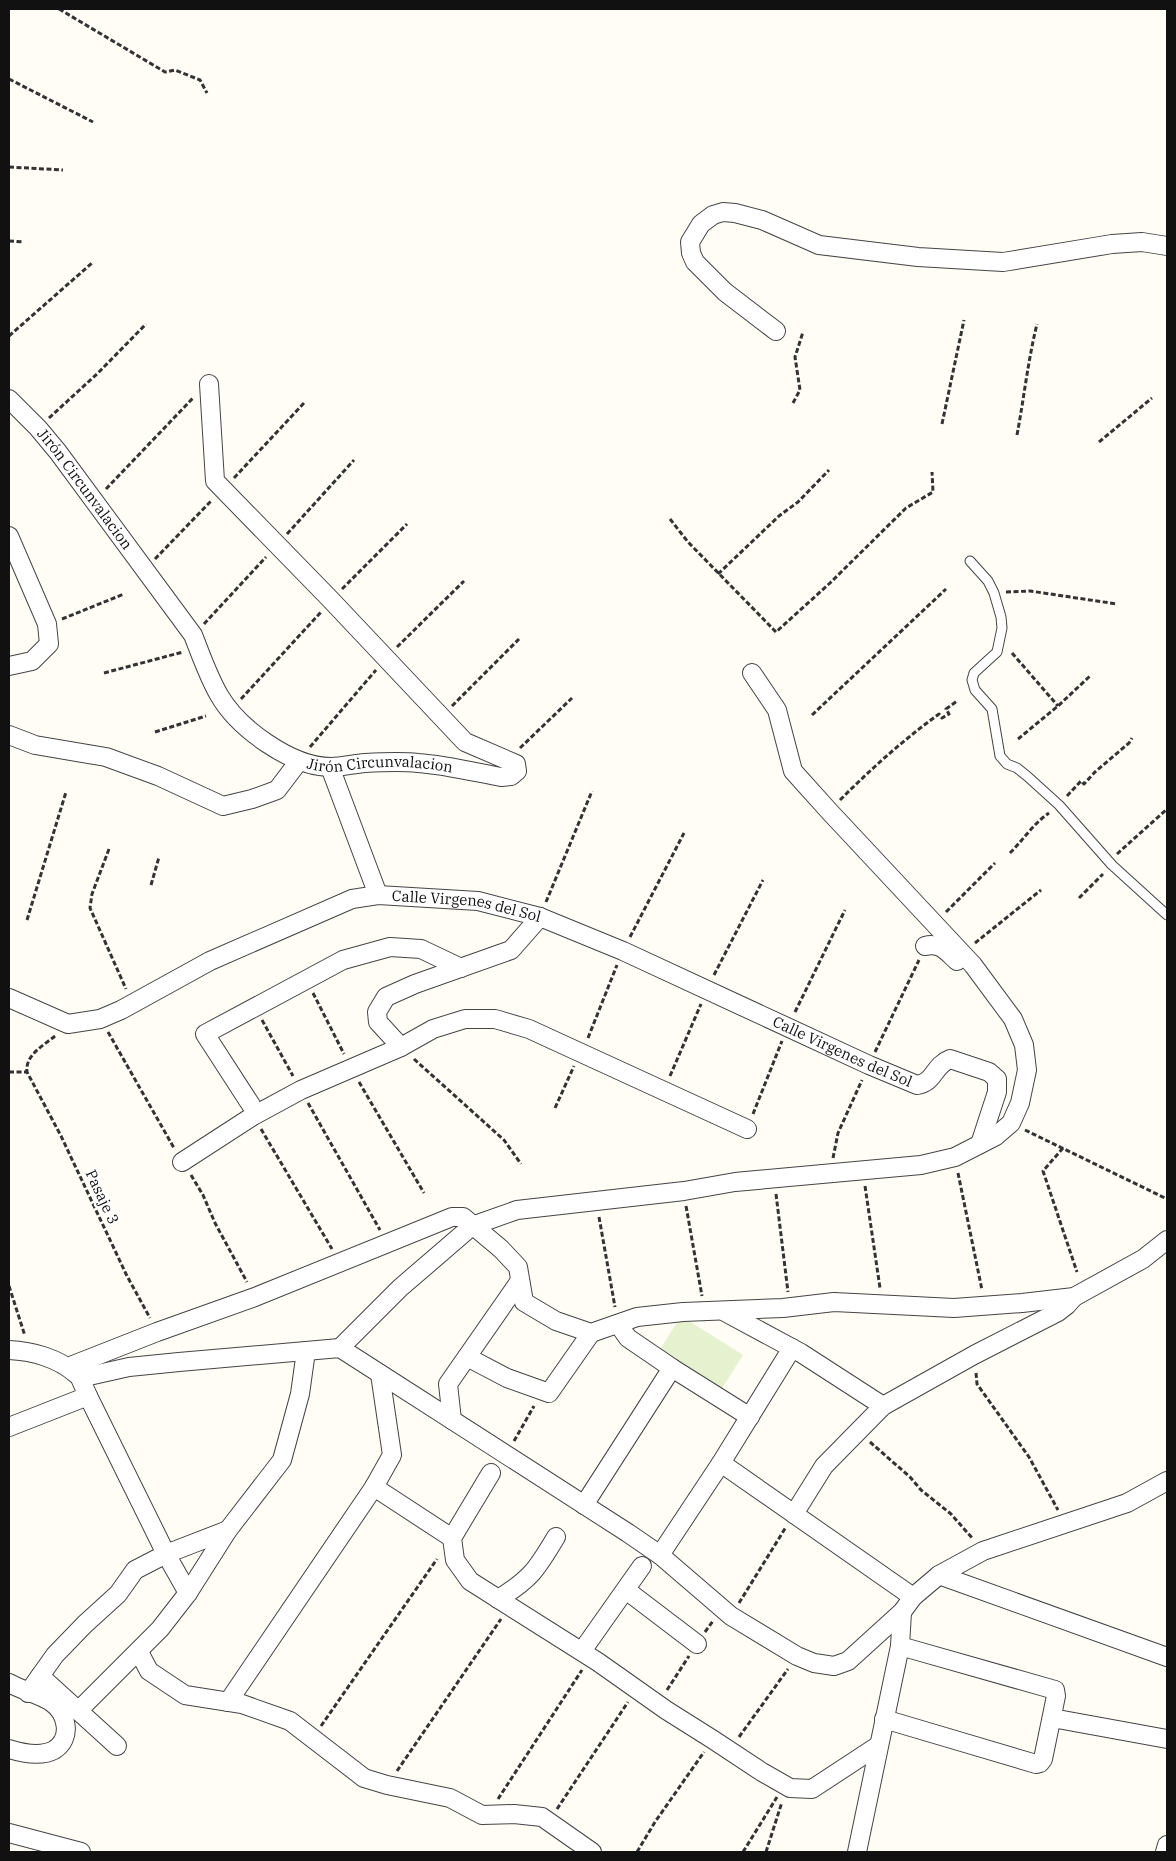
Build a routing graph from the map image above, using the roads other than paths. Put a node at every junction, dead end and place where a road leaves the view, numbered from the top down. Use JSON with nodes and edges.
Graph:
{"nodes":[{"id":1,"x":1167,"y":246,"type":"edge"},
{"id":2,"x":776,"y":331,"type":"dead end"},
{"id":3,"x":203,"y":389,"type":"road end"},
{"id":4,"x":9,"y":399,"type":"edge"},
{"id":5,"x":9,"y":536,"type":"edge"},
{"id":6,"x":970,"y":561,"type":"dead end"},
{"id":7,"x":9,"y":666,"type":"edge"},
{"id":8,"x":752,"y":673,"type":"dead end"},
{"id":9,"x":9,"y":735,"type":"edge"},
{"id":10,"x":298,"y":761,"type":"junction"},
{"id":11,"x":330,"y":767,"type":"junction"},
{"id":12,"x":378,"y":895,"type":"junction"},
{"id":13,"x":1167,"y":914,"type":"edge"},
{"id":14,"x":540,"y":917,"type":"junction"},
{"id":15,"x":925,"y":946,"type":"dead end"},
{"id":16,"x":968,"y":959,"type":"junction"},
{"id":17,"x":461,"y":968,"type":"junction"},
{"id":18,"x":9,"y":998,"type":"edge"},
{"id":19,"x":401,"y":1047,"type":"junction"},
{"id":20,"x":252,"y":1110,"type":"junction"},
{"id":21,"x":747,"y":1129,"type":"dead end"},
{"id":22,"x":980,"y":1144,"type":"junction"},
{"id":23,"x":182,"y":1162,"type":"dead end"},
{"id":24,"x":472,"y":1226,"type":"junction"},
{"id":25,"x":1167,"y":1240,"type":"edge"},
{"id":26,"x":519,"y":1282,"type":"junction"},
{"id":27,"x":1074,"y":1297,"type":"junction"},
{"id":28,"x":725,"y":1311,"type":"junction"},
{"id":29,"x":618,"y":1324,"type":"junction"},
{"id":30,"x":591,"y":1333,"type":"junction"},
{"id":31,"x":340,"y":1348,"type":"junction"},
{"id":32,"x":792,"y":1348,"type":"junction"},
{"id":33,"x":9,"y":1350,"type":"edge"},
{"id":34,"x":306,"y":1351,"type":"junction"},
{"id":35,"x":467,"y":1357,"type":"junction"},
{"id":36,"x":672,"y":1368,"type":"junction"},
{"id":37,"x":74,"y":1372,"type":"junction"},
{"id":38,"x":380,"y":1374,"type":"junction"},
{"id":39,"x":88,"y":1396,"type":"junction"},
{"id":40,"x":883,"y":1406,"type":"junction"},
{"id":41,"x":750,"y":1416,"type":"junction"},
{"id":42,"x":452,"y":1420,"type":"junction"},
{"id":43,"x":9,"y":1427,"type":"edge"},
{"id":44,"x":720,"y":1464,"type":"junction"},
{"id":45,"x":491,"y":1473,"type":"dead end"},
{"id":46,"x":1167,"y":1481,"type":"edge"},
{"id":47,"x":374,"y":1487,"type":"junction"},
{"id":48,"x":584,"y":1505,"type":"junction"},
{"id":49,"x":794,"y":1514,"type":"junction"},
{"id":50,"x":228,"y":1530,"type":"junction"},
{"id":51,"x":556,"y":1537,"type":"dead end"},
{"id":52,"x":452,"y":1538,"type":"junction"},
{"id":53,"x":166,"y":1554,"type":"junction"},
{"id":54,"x":660,"y":1555,"type":"junction"},
{"id":55,"x":642,"y":1566,"type":"dead end"},
{"id":56,"x":939,"y":1575,"type":"junction"},
{"id":57,"x":626,"y":1590,"type":"junction"},
{"id":58,"x":188,"y":1593,"type":"junction"},
{"id":59,"x":913,"y":1597,"type":"junction"},
{"id":60,"x":504,"y":1602,"type":"junction"},
{"id":61,"x":902,"y":1612,"type":"junction"},
{"id":62,"x":697,"y":1644,"type":"dead end"},
{"id":63,"x":900,"y":1646,"type":"junction"},
{"id":64,"x":139,"y":1652,"type":"junction"},
{"id":65,"x":587,"y":1654,"type":"junction"},
{"id":66,"x":1167,"y":1657,"type":"edge"},
{"id":67,"x":40,"y":1676,"type":"junction"},
{"id":68,"x":9,"y":1683,"type":"edge"},
{"id":69,"x":28,"y":1692,"type":"junction"},
{"id":70,"x":228,"y":1702,"type":"junction"},
{"id":71,"x":78,"y":1712,"type":"junction"},
{"id":72,"x":1052,"y":1718,"type":"junction"},
{"id":73,"x":884,"y":1720,"type":"junction"},
{"id":74,"x":1167,"y":1739,"type":"edge"},
{"id":75,"x":878,"y":1745,"type":"junction"},
{"id":76,"x":117,"y":1746,"type":"dead end"},
{"id":77,"x":9,"y":1749,"type":"edge"},
{"id":78,"x":9,"y":1833,"type":"edge"},
{"id":79,"x":1167,"y":1844,"type":"edge"},
{"id":80,"x":81,"y":1852,"type":"edge"},
{"id":81,"x":592,"y":1852,"type":"edge"},
{"id":82,"x":857,"y":1852,"type":"edge"},
{"id":83,"x":1165,"y":1852,"type":"edge"}],
"edges":[{"from":1,"to":2,"type":"street"},
{"from":3,"to":11,"type":"street","name":"Jirón Circunvalacion"},
{"from":4,"to":10,"type":"street","name":"Jirón Circunvalacion"},
{"from":5,"to":7,"type":"street"},
{"from":6,"to":13,"type":"lane"},
{"from":8,"to":16,"type":"street"},
{"from":9,"to":10,"type":"street"},
{"from":10,"to":11,"type":"street","name":"Jirón Circunvalacion"},
{"from":11,"to":12,"type":"street"},
{"from":12,"to":14,"type":"street","name":"Calle Virgenes del Sol"},
{"from":12,"to":18,"type":"street","name":"Calle Virgenes del Sol"},
{"from":14,"to":17,"type":"street"},
{"from":14,"to":22,"type":"street","name":"Calle Virgenes del Sol"},
{"from":15,"to":16,"type":"street"},
{"from":16,"to":22,"type":"street"},
{"from":17,"to":19,"type":"street"},
{"from":17,"to":20,"type":"street"},
{"from":19,"to":20,"type":"street"},
{"from":19,"to":21,"type":"street"},
{"from":20,"to":23,"type":"street"},
{"from":22,"to":24,"type":"street"},
{"from":24,"to":26,"type":"street"},
{"from":24,"to":31,"type":"street"},
{"from":24,"to":37,"type":"street"},
{"from":25,"to":27,"type":"street"},
{"from":26,"to":30,"type":"street"},
{"from":26,"to":35,"type":"street"},
{"from":27,"to":28,"type":"street"},
{"from":27,"to":40,"type":"street"},
{"from":28,"to":29,"type":"street"},
{"from":28,"to":32,"type":"street"},
{"from":29,"to":30,"type":"street"},
{"from":29,"to":36,"type":"street"},
{"from":30,"to":35,"type":"street"},
{"from":31,"to":34,"type":"street"},
{"from":31,"to":38,"type":"street"},
{"from":32,"to":40,"type":"street"},
{"from":32,"to":41,"type":"street"},
{"from":33,"to":37,"type":"street"},
{"from":34,"to":37,"type":"street"},
{"from":34,"to":50,"type":"street"},
{"from":35,"to":42,"type":"street"},
{"from":36,"to":41,"type":"street"},
{"from":36,"to":48,"type":"street"},
{"from":37,"to":39,"type":"street"},
{"from":38,"to":42,"type":"street"},
{"from":38,"to":47,"type":"street"},
{"from":39,"to":43,"type":"street"},
{"from":39,"to":53,"type":"street"},
{"from":40,"to":49,"type":"street"},
{"from":41,"to":44,"type":"street"},
{"from":42,"to":48,"type":"street"},
{"from":44,"to":49,"type":"street"},
{"from":44,"to":54,"type":"street"},
{"from":45,"to":52,"type":"street"},
{"from":46,"to":56,"type":"street"},
{"from":47,"to":52,"type":"street"},
{"from":47,"to":70,"type":"street"},
{"from":48,"to":54,"type":"street"},
{"from":49,"to":59,"type":"street"},
{"from":50,"to":53,"type":"street"},
{"from":50,"to":58,"type":"street"},
{"from":51,"to":60,"type":"street"},
{"from":52,"to":60,"type":"street"},
{"from":53,"to":58,"type":"street"},
{"from":53,"to":67,"type":"street"},
{"from":54,"to":61,"type":"street"},
{"from":55,"to":57,"type":"street"},
{"from":56,"to":59,"type":"street"},
{"from":56,"to":66,"type":"street"},
{"from":57,"to":62,"type":"street"},
{"from":57,"to":65,"type":"street"},
{"from":58,"to":64,"type":"street"},
{"from":59,"to":61,"type":"street"},
{"from":60,"to":65,"type":"street"},
{"from":61,"to":63,"type":"street"},
{"from":63,"to":72,"type":"street"},
{"from":63,"to":73,"type":"street"},
{"from":64,"to":70,"type":"street"},
{"from":64,"to":71,"type":"street"},
{"from":65,"to":75,"type":"street"},
{"from":67,"to":69,"type":"street"},
{"from":67,"to":71,"type":"street"},
{"from":68,"to":69,"type":"street"},
{"from":69,"to":77,"type":"street"},
{"from":70,"to":81,"type":"street"},
{"from":71,"to":76,"type":"street"},
{"from":72,"to":73,"type":"street"},
{"from":72,"to":74,"type":"street"},
{"from":73,"to":75,"type":"street"},
{"from":75,"to":82,"type":"street"},
{"from":78,"to":80,"type":"street"},
{"from":79,"to":83,"type":"street"}]}
